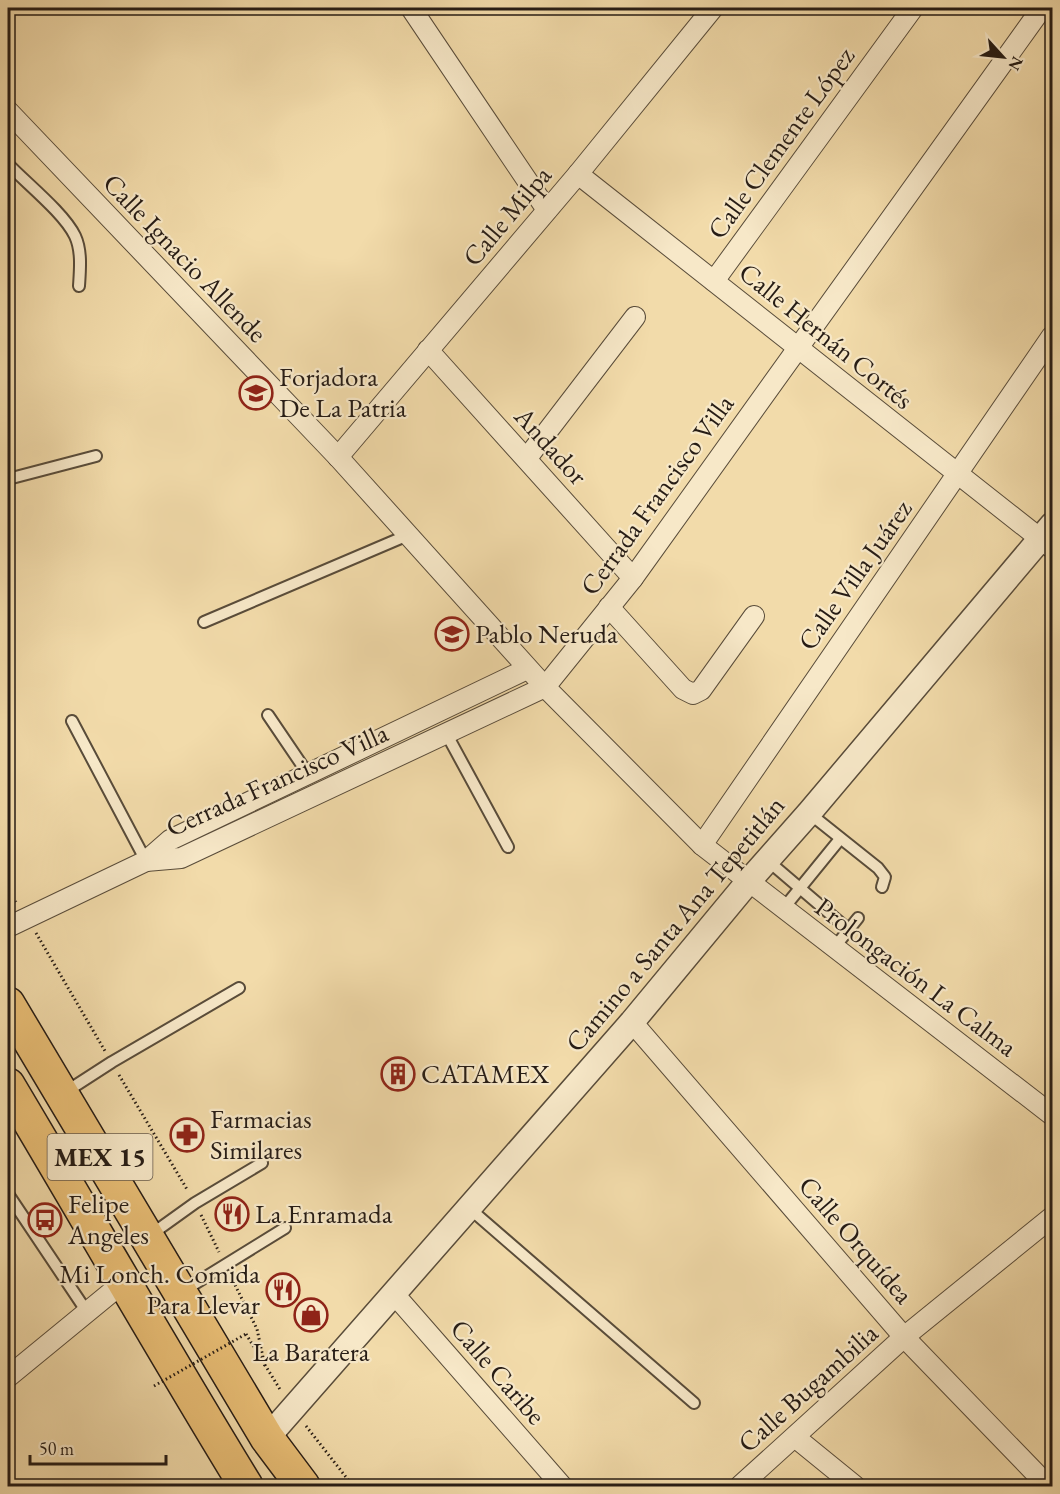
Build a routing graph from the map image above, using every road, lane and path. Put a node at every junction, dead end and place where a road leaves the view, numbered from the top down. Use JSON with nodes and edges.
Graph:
{"nodes":[{"id":1,"x":411,"y":8,"type":"edge"},
{"id":2,"x":713,"y":8,"type":"edge"},
{"id":3,"x":913,"y":8,"type":"edge"},
{"id":4,"x":1042,"y":8,"type":"edge"},
{"id":5,"x":8,"y":111,"type":"edge"},
{"id":6,"x":8,"y":164,"type":"edge"},
{"id":7,"x":578,"y":174,"type":"junction"},
{"id":8,"x":547,"y":210,"type":"junction"},
{"id":9,"x":714,"y":281,"type":"junction"},
{"id":10,"x":79,"y":286,"type":"dead end"},
{"id":11,"x":635,"y":317,"type":"dead end"},
{"id":12,"x":1053,"y":336,"type":"edge"},
{"id":13,"x":798,"y":348,"type":"junction"},
{"id":14,"x":429,"y":350,"type":"junction"},
{"id":15,"x":96,"y":456,"type":"dead end"},
{"id":16,"x":338,"y":457,"type":"junction"},
{"id":17,"x":527,"y":458,"type":"junction"},
{"id":18,"x":957,"y":475,"type":"junction"},
{"id":19,"x":8,"y":479,"type":"edge"},
{"id":20,"x":408,"y":535,"type":"junction"},
{"id":21,"x":1048,"y":538,"type":"edge"},
{"id":22,"x":633,"y":578,"type":"junction"},
{"id":23,"x":609,"y":607,"type":"junction"},
{"id":24,"x":754,"y":616,"type":"dead end"},
{"id":25,"x":204,"y":622,"type":"dead end"},
{"id":26,"x":527,"y":669,"type":"junction"},
{"id":27,"x":545,"y":687,"type":"junction"},
{"id":28,"x":268,"y":715,"type":"dead end"},
{"id":29,"x":72,"y":721,"type":"dead end"},
{"id":30,"x":446,"y":734,"type":"junction"},
{"id":31,"x":308,"y":774,"type":"junction"},
{"id":32,"x":809,"y":813,"type":"junction"},
{"id":33,"x":840,"y":838,"type":"junction"},
{"id":34,"x":702,"y":845,"type":"junction"},
{"id":35,"x":508,"y":847,"type":"dead end"},
{"id":36,"x":767,"y":860,"type":"junction"},
{"id":37,"x":146,"y":861,"type":"junction"},
{"id":38,"x":748,"y":882,"type":"junction"},
{"id":39,"x":882,"y":887,"type":"dead end"},
{"id":40,"x":800,"y":888,"type":"junction"},
{"id":41,"x":783,"y":909,"type":"junction"},
{"id":42,"x":27,"y":918,"type":"junction"},
{"id":43,"x":858,"y":918,"type":"dead end"},
{"id":44,"x":8,"y":927,"type":"edge"},
{"id":45,"x":849,"y":930,"type":"junction"},
{"id":46,"x":834,"y":948,"type":"junction"},
{"id":47,"x":239,"y":988,"type":"dead end"},
{"id":48,"x":8,"y":1004,"type":"edge"},
{"id":49,"x":632,"y":1022,"type":"junction"},
{"id":50,"x":111,"y":1062,"type":"junction"},
{"id":51,"x":8,"y":1085,"type":"edge"},
{"id":52,"x":62,"y":1095,"type":"junction"},
{"id":53,"x":1053,"y":1115,"type":"edge"},
{"id":54,"x":262,"y":1163,"type":"dead end"},
{"id":55,"x":8,"y":1194,"type":"edge"},
{"id":56,"x":195,"y":1203,"type":"junction"},
{"id":57,"x":469,"y":1208,"type":"junction"},
{"id":58,"x":1053,"y":1217,"type":"edge"},
{"id":59,"x":285,"y":1228,"type":"dead end"},
{"id":60,"x":148,"y":1238,"type":"junction"},
{"id":61,"x":225,"y":1264,"type":"junction"},
{"id":62,"x":125,"y":1281,"type":"junction"},
{"id":63,"x":181,"y":1292,"type":"junction"},
{"id":64,"x":394,"y":1294,"type":"junction"},
{"id":65,"x":87,"y":1312,"type":"junction"},
{"id":66,"x":904,"y":1337,"type":"junction"},
{"id":67,"x":265,"y":1367,"type":"junction"},
{"id":68,"x":8,"y":1377,"type":"edge"},
{"id":69,"x":154,"y":1386,"type":"dead end"},
{"id":70,"x":694,"y":1403,"type":"dead end"},
{"id":71,"x":294,"y":1410,"type":"junction"},
{"id":72,"x":267,"y":1438,"type":"junction"},
{"id":73,"x":795,"y":1438,"type":"junction"},
{"id":74,"x":246,"y":1486,"type":"edge"},
{"id":75,"x":303,"y":1486,"type":"edge"},
{"id":76,"x":353,"y":1486,"type":"edge"},
{"id":77,"x":562,"y":1486,"type":"edge"},
{"id":78,"x":740,"y":1486,"type":"edge"},
{"id":79,"x":855,"y":1486,"type":"edge"},
{"id":80,"x":1048,"y":1486,"type":"edge"}],
"edges":[{"from":1,"to":8,"type":"street"},
{"from":2,"to":7,"type":"street","name":"Calle Milpa"},
{"from":3,"to":9,"type":"street","name":"Calle Clemente López"},
{"from":4,"to":13,"type":"street","name":"Cerrada Francisco Villa"},
{"from":5,"to":16,"type":"street","name":"Calle Ignacio Allende"},
{"from":6,"to":10,"type":"lane"},
{"from":7,"to":8,"type":"street","name":"Calle Milpa"},
{"from":7,"to":9,"type":"street","name":"Calle Hernán Cortés"},
{"from":8,"to":14,"type":"street","name":"Calle Milpa"},
{"from":9,"to":13,"type":"street","name":"Calle Hernán Cortés"},
{"from":11,"to":17,"type":"street"},
{"from":12,"to":18,"type":"street","name":"Calle Villa Juárez"},
{"from":13,"to":18,"type":"street","name":"Calle Hernán Cortés"},
{"from":13,"to":22,"type":"street","name":"Cerrada Francisco Villa"},
{"from":14,"to":16,"type":"street","name":"Calle Milpa"},
{"from":14,"to":17,"type":"street","name":"Andador"},
{"from":15,"to":19,"type":"lane"},
{"from":16,"to":20,"type":"street","name":"Calle Ignacio Allende"},
{"from":17,"to":22,"type":"street","name":"Andador"},
{"from":18,"to":21,"type":"street","name":"Calle Hernán Cortés"},
{"from":18,"to":34,"type":"street","name":"Calle Villa Juárez"},
{"from":20,"to":25,"type":"lane"},
{"from":20,"to":26,"type":"street","name":"Calle Ignacio Allende"},
{"from":21,"to":32,"type":"street","name":"Camino a Santa Ana Tepetitlán"},
{"from":22,"to":23,"type":"street","name":"Cerrada Francisco Villa"},
{"from":23,"to":24,"type":"street"},
{"from":23,"to":27,"type":"street","name":"Cerrada Francisco Villa"},
{"from":26,"to":27,"type":"street","name":"Calle Ignacio Allende"},
{"from":26,"to":31,"type":"street","name":"Cerrada Francisco Villa"},
{"from":27,"to":30,"type":"street","name":"Cerrada Francisco Villa"},
{"from":27,"to":34,"type":"street","name":"Calle Ignacio Allende"},
{"from":28,"to":31,"type":"lane"},
{"from":29,"to":37,"type":"lane"},
{"from":30,"to":35,"type":"lane"},
{"from":30,"to":37,"type":"street","name":"Cerrada Francisco Villa"},
{"from":31,"to":37,"type":"street","name":"Cerrada Francisco Villa"},
{"from":32,"to":33,"type":"lane"},
{"from":32,"to":36,"type":"street","name":"Camino a Santa Ana Tepetitlán"},
{"from":33,"to":39,"type":"lane"},
{"from":33,"to":40,"type":"lane"},
{"from":34,"to":38,"type":"street","name":"Calle Ignacio Allende"},
{"from":36,"to":38,"type":"street","name":"Camino a Santa Ana Tepetitlán"},
{"from":36,"to":40,"type":"lane"},
{"from":37,"to":42,"type":"street","name":"Cerrada Francisco Villa"},
{"from":38,"to":41,"type":"street","name":"Prolongación La Calma"},
{"from":38,"to":49,"type":"street","name":"Camino a Santa Ana Tepetitlán"},
{"from":40,"to":41,"type":"lane"},
{"from":40,"to":45,"type":"lane"},
{"from":41,"to":46,"type":"street","name":"Prolongación La Calma"},
{"from":42,"to":44,"type":"street","name":"Cerrada Francisco Villa"},
{"from":42,"to":50,"type":"path"},
{"from":43,"to":45,"type":"lane"},
{"from":45,"to":46,"type":"lane"},
{"from":46,"to":53,"type":"street","name":"Prolongación La Calma"},
{"from":47,"to":50,"type":"lane"},
{"from":48,"to":52,"type":"highway","number":"MEX 15"},
{"from":49,"to":57,"type":"street","name":"Camino a Santa Ana Tepetitlán"},
{"from":49,"to":66,"type":"street","name":"Calle Orquídea"},
{"from":50,"to":52,"type":"lane"},
{"from":50,"to":56,"type":"path"},
{"from":51,"to":62,"type":"highway","number":"MEX 15"},
{"from":52,"to":60,"type":"highway","number":"MEX 15"},
{"from":54,"to":56,"type":"lane"},
{"from":55,"to":65,"type":"lane"},
{"from":56,"to":60,"type":"lane"},
{"from":56,"to":61,"type":"path"},
{"from":57,"to":64,"type":"street","name":"Camino a Santa Ana Tepetitlán"},
{"from":57,"to":70,"type":"lane"},
{"from":58,"to":66,"type":"street","name":"Calle Bugambilia"},
{"from":59,"to":61,"type":"lane"},
{"from":60,"to":63,"type":"highway","number":"MEX 15"},
{"from":61,"to":63,"type":"lane"},
{"from":61,"to":67,"type":"path"},
{"from":62,"to":65,"type":"street"},
{"from":62,"to":74,"type":"highway","number":"MEX 15"},
{"from":63,"to":72,"type":"highway","number":"MEX 15"},
{"from":64,"to":71,"type":"street","name":"Camino a Santa Ana Tepetitlán"},
{"from":64,"to":77,"type":"street","name":"Calle Caribe"},
{"from":65,"to":68,"type":"street"},
{"from":66,"to":73,"type":"street","name":"Calle Bugambilia"},
{"from":66,"to":80,"type":"street","name":"Calle Orquídea"},
{"from":67,"to":69,"type":"path","bridge":true},
{"from":67,"to":71,"type":"path"},
{"from":71,"to":72,"type":"street","name":"Camino a Santa Ana Tepetitlán"},
{"from":71,"to":76,"type":"path"},
{"from":72,"to":75,"type":"highway","number":"MEX 15"},
{"from":73,"to":78,"type":"street","name":"Calle Bugambilia"},
{"from":73,"to":79,"type":"street"}]}
